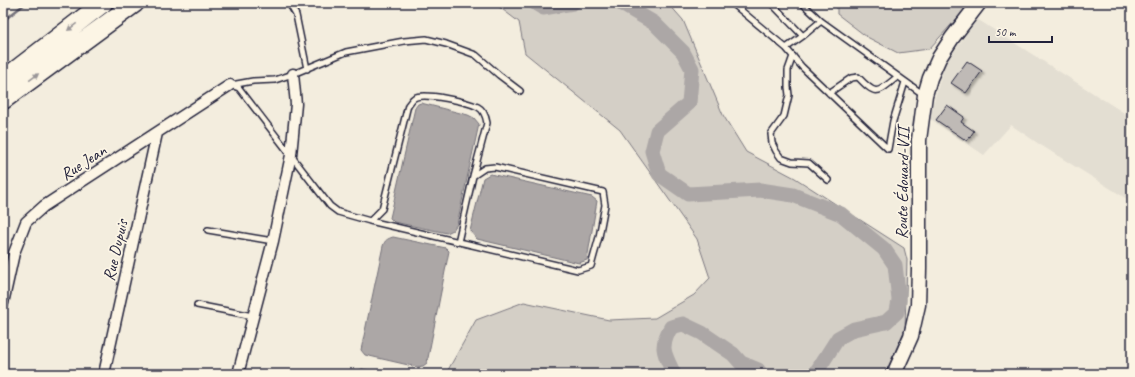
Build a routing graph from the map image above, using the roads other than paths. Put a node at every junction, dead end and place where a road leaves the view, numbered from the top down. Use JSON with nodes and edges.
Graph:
{"nodes":[{"id":1,"x":103,"y":3,"type":"edge"},
{"id":2,"x":135,"y":3,"type":"edge"},
{"id":3,"x":289,"y":3,"type":"edge"},
{"id":4,"x":732,"y":3,"type":"edge"},
{"id":5,"x":802,"y":3,"type":"edge"},
{"id":6,"x":979,"y":3,"type":"edge"},
{"id":7,"x":773,"y":5,"type":"dead end"},
{"id":8,"x":821,"y":21,"type":"junction"},
{"id":9,"x":803,"y":36,"type":"junction"},
{"id":10,"x":786,"y":48,"type":"junction"},
{"id":11,"x":793,"y":56,"type":"junction"},
{"id":12,"x":307,"y":69,"type":"junction"},
{"id":13,"x":293,"y":74,"type":"junction"},
{"id":14,"x":898,"y":77,"type":"junction"},
{"id":15,"x":3,"y":80,"type":"edge"},
{"id":16,"x":905,"y":82,"type":"junction"},
{"id":17,"x":230,"y":85,"type":"junction"},
{"id":18,"x":520,"y":91,"type":"dead end"},
{"id":19,"x":829,"y":93,"type":"junction"},
{"id":20,"x":925,"y":96,"type":"junction"},
{"id":21,"x":3,"y":100,"type":"edge"},
{"id":22,"x":157,"y":133,"type":"junction"},
{"id":23,"x":291,"y":155,"type":"junction"},
{"id":24,"x":473,"y":176,"type":"junction"},
{"id":25,"x":828,"y":180,"type":"dead end"},
{"id":26,"x":370,"y":221,"type":"junction"},
{"id":27,"x":208,"y":230,"type":"dead end"},
{"id":28,"x":273,"y":241,"type":"junction"},
{"id":29,"x":458,"y":242,"type":"junction"},
{"id":30,"x":3,"y":303,"type":"edge"},
{"id":31,"x":197,"y":305,"type":"dead end"},
{"id":32,"x":253,"y":316,"type":"junction"},
{"id":33,"x":104,"y":374,"type":"edge"},
{"id":34,"x":238,"y":374,"type":"edge"},
{"id":35,"x":894,"y":374,"type":"edge"}],
"edges":[{"from":1,"to":15,"type":"highway","one_way":true},
{"from":21,"to":2,"type":"highway","one_way":true},
{"from":3,"to":12,"type":"lane"},
{"from":4,"to":10,"type":"lane"},
{"from":5,"to":8,"type":"lane"},
{"from":6,"to":20,"type":"main road","name":"Route Édouard-VII"},
{"from":7,"to":9,"type":"lane"},
{"from":8,"to":9,"type":"lane"},
{"from":8,"to":14,"type":"lane"},
{"from":9,"to":10,"type":"lane"},
{"from":10,"to":11,"type":"lane"},
{"from":11,"to":19,"type":"lane"},
{"from":11,"to":25,"type":"lane"},
{"from":12,"to":13,"type":"lane"},
{"from":12,"to":18,"type":"lane"},
{"from":13,"to":17,"type":"lane"},
{"from":13,"to":23,"type":"street"},
{"from":14,"to":16,"type":"lane"},
{"from":14,"to":19,"type":"lane"},
{"from":16,"to":19,"type":"lane"},
{"from":16,"to":20,"type":"lane"},
{"from":17,"to":22,"type":"street","name":"Rue Jean"},
{"from":17,"to":23,"type":"lane"},
{"from":20,"to":35,"type":"main road","name":"Route Édouard-VII"},
{"from":22,"to":30,"type":"street","name":"Rue Jean"},
{"from":22,"to":33,"type":"street","name":"Rue Dupuis"},
{"from":23,"to":26,"type":"lane"},
{"from":23,"to":28,"type":"street"},
{"from":24,"to":26,"type":"lane"},
{"from":24,"to":29,"type":"lane"},
{"from":24,"to":29,"type":"lane"},
{"from":26,"to":29,"type":"lane"},
{"from":27,"to":28,"type":"lane"},
{"from":28,"to":32,"type":"street"},
{"from":31,"to":32,"type":"lane"},
{"from":32,"to":34,"type":"street"}]}
